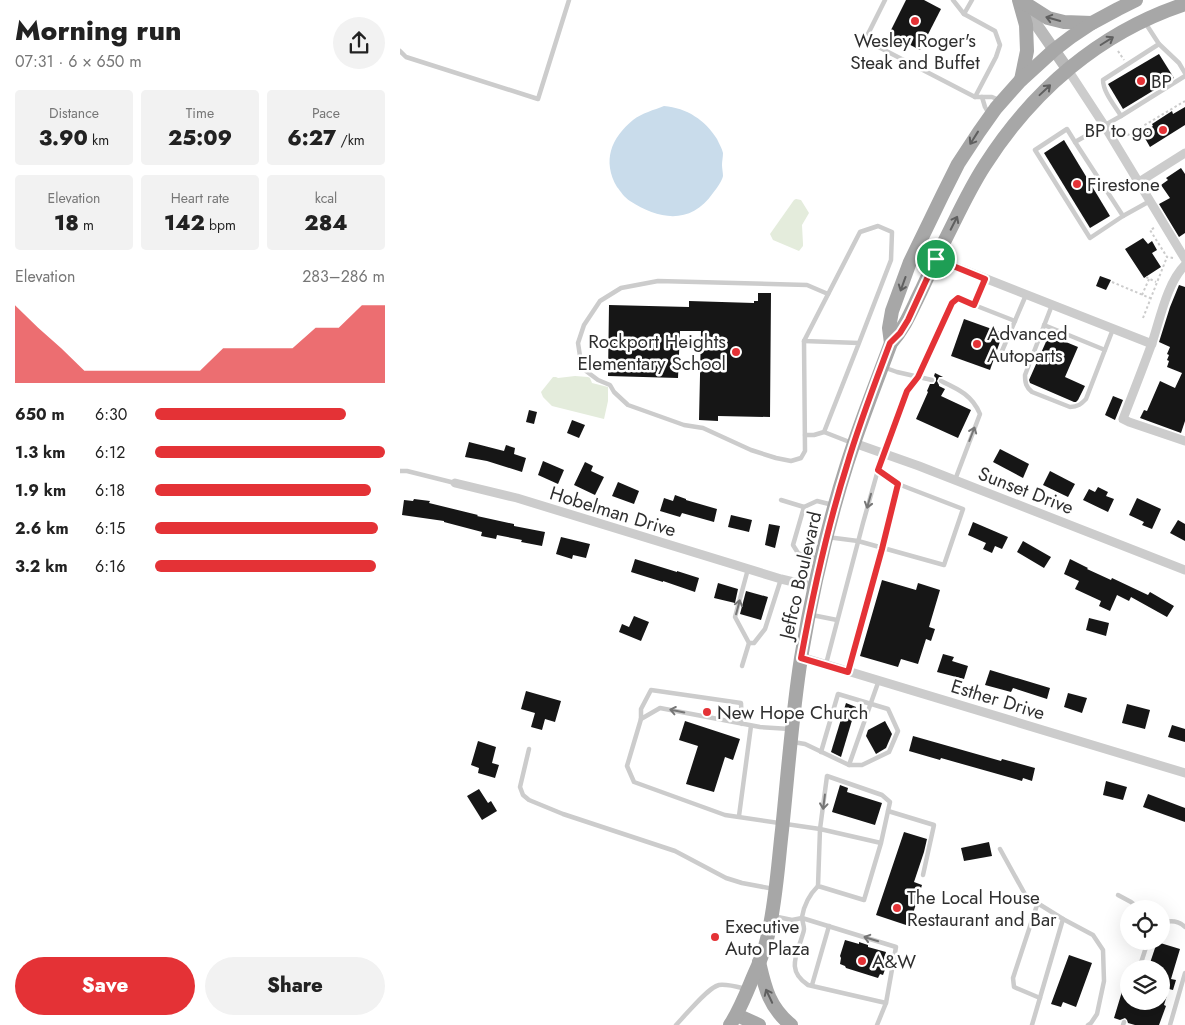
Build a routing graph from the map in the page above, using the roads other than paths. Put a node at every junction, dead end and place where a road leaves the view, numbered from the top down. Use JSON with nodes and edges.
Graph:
{"nodes":[{"id":1,"x":569,"y":0,"type":"edge"},
{"id":2,"x":885,"y":0,"type":"edge"},
{"id":3,"x":954,"y":0,"type":"edge"},
{"id":4,"x":972,"y":0,"type":"edge"},
{"id":5,"x":1020,"y":0,"type":"edge"},
{"id":6,"x":1136,"y":0,"type":"edge"},
{"id":7,"x":1185,"y":4,"type":"edge"},
{"id":8,"x":964,"y":14,"type":"junction"},
{"id":9,"x":1144,"y":20,"type":"junction"},
{"id":10,"x":1092,"y":23,"type":"junction"},
{"id":11,"x":1159,"y":44,"type":"junction"},
{"id":12,"x":1054,"y":50,"type":"junction"},
{"id":13,"x":400,"y":51,"type":"edge"},
{"id":14,"x":1068,"y":70,"type":"junction"},
{"id":15,"x":1185,"y":74,"type":"edge"},
{"id":16,"x":1020,"y":81,"type":"junction"},
{"id":17,"x":975,"y":97,"type":"junction"},
{"id":18,"x":982,"y":97,"type":"junction"},
{"id":19,"x":1003,"y":101,"type":"junction"},
{"id":20,"x":990,"y":116,"type":"junction"},
{"id":21,"x":1121,"y":116,"type":"junction"},
{"id":22,"x":1104,"y":125,"type":"junction"},
{"id":23,"x":1075,"y":142,"type":"junction"},
{"id":24,"x":1185,"y":153,"type":"edge"},
{"id":25,"x":1139,"y":182,"type":"junction"},
{"id":26,"x":1150,"y":201,"type":"junction"},
{"id":27,"x":1123,"y":216,"type":"junction"},
{"id":28,"x":936,"y":259,"type":"junction"},
{"id":29,"x":1185,"y":259,"type":"edge"},
{"id":30,"x":1185,"y":266,"type":"edge"},
{"id":31,"x":985,"y":279,"type":"junction"},
{"id":32,"x":828,"y":294,"type":"junction"},
{"id":33,"x":1026,"y":295,"type":"junction"},
{"id":34,"x":974,"y":305,"type":"junction"},
{"id":35,"x":1052,"y":305,"type":"junction"},
{"id":36,"x":1015,"y":321,"type":"junction"},
{"id":37,"x":1044,"y":325,"type":"junction"},
{"id":38,"x":1113,"y":329,"type":"junction"},
{"id":39,"x":804,"y":341,"type":"junction"},
{"id":40,"x":890,"y":343,"type":"junction"},
{"id":41,"x":859,"y":344,"type":"junction"},
{"id":42,"x":1152,"y":344,"type":"junction"},
{"id":43,"x":1105,"y":350,"type":"junction"},
{"id":44,"x":999,"y":358,"type":"dead end"},
{"id":45,"x":882,"y":366,"type":"junction"},
{"id":46,"x":918,"y":377,"type":"junction"},
{"id":47,"x":932,"y":380,"type":"dead end"},
{"id":48,"x":941,"y":381,"type":"dead end"},
{"id":49,"x":824,"y":432,"type":"junction"},
{"id":50,"x":805,"y":435,"type":"junction"},
{"id":51,"x":1185,"y":441,"type":"edge"},
{"id":52,"x":854,"y":443,"type":"junction"},
{"id":53,"x":884,"y":454,"type":"junction"},
{"id":54,"x":878,"y":470,"type":"junction"},
{"id":55,"x":400,"y":471,"type":"edge"},
{"id":56,"x":955,"y":480,"type":"junction"},
{"id":57,"x":455,"y":483,"type":"joint"},
{"id":58,"x":898,"y":484,"type":"junction"},
{"id":59,"x":781,"y":500,"type":"dead end"},
{"id":60,"x":835,"y":506,"type":"junction"},
{"id":61,"x":804,"y":507,"type":"junction"},
{"id":62,"x":827,"y":536,"type":"junction"},
{"id":63,"x":858,"y":541,"type":"junction"},
{"id":64,"x":882,"y":549,"type":"junction"},
{"id":65,"x":821,"y":560,"type":"junction"},
{"id":66,"x":748,"y":569,"type":"junction"},
{"id":67,"x":1185,"y":570,"type":"edge"},
{"id":68,"x":780,"y":579,"type":"junction"},
{"id":69,"x":815,"y":587,"type":"junction"},
{"id":70,"x":809,"y":614,"type":"junction"},
{"id":71,"x":837,"y":620,"type":"junction"},
{"id":72,"x":749,"y":643,"type":"junction"},
{"id":73,"x":801,"y":658,"type":"junction"},
{"id":74,"x":826,"y":664,"type":"junction"},
{"id":75,"x":742,"y":666,"type":"dead end"},
{"id":76,"x":848,"y":672,"type":"junction"},
{"id":77,"x":879,"y":680,"type":"junction"},
{"id":78,"x":871,"y":705,"type":"junction"},
{"id":79,"x":642,"y":719,"type":"junction"},
{"id":80,"x":742,"y":724,"type":"junction"},
{"id":81,"x":751,"y":726,"type":"junction"},
{"id":82,"x":791,"y":735,"type":"junction"},
{"id":83,"x":529,"y":749,"type":"dead end"},
{"id":84,"x":821,"y":752,"type":"junction"},
{"id":85,"x":849,"y":765,"type":"junction"},
{"id":86,"x":1185,"y":773,"type":"edge"},
{"id":87,"x":888,"y":811,"type":"junction"},
{"id":88,"x":739,"y":816,"type":"junction"},
{"id":89,"x":782,"y":824,"type":"junction"},
{"id":90,"x":820,"y":829,"type":"junction"},
{"id":91,"x":881,"y":843,"type":"junction"},
{"id":92,"x":1000,"y":849,"type":"dead end"},
{"id":93,"x":923,"y":874,"type":"dead end"},
{"id":94,"x":818,"y":886,"type":"junction"},
{"id":95,"x":776,"y":889,"type":"junction"},
{"id":96,"x":1118,"y":894,"type":"dead end"},
{"id":97,"x":1129,"y":900,"type":"edge"},
{"id":98,"x":1038,"y":902,"type":"junction"},
{"id":99,"x":772,"y":916,"type":"junction"},
{"id":100,"x":802,"y":918,"type":"junction"},
{"id":101,"x":1063,"y":919,"type":"junction"},
{"id":102,"x":1170,"y":921,"type":"edge"},
{"id":103,"x":829,"y":926,"type":"junction"},
{"id":104,"x":1185,"y":926,"type":"edge"},
{"id":105,"x":760,"y":962,"type":"junction"},
{"id":106,"x":1185,"y":973,"type":"edge"},
{"id":107,"x":812,"y":985,"type":"junction"},
{"id":108,"x":748,"y":990,"type":"junction"},
{"id":109,"x":1040,"y":998,"type":"junction"},
{"id":110,"x":886,"y":1003,"type":"junction"},
{"id":111,"x":733,"y":1020,"type":"edge"},
{"id":112,"x":676,"y":1025,"type":"edge"},
{"id":113,"x":759,"y":1025,"type":"edge"},
{"id":114,"x":791,"y":1025,"type":"edge"},
{"id":115,"x":877,"y":1025,"type":"edge"},
{"id":116,"x":1032,"y":1025,"type":"edge"},
{"id":117,"x":1088,"y":1025,"type":"edge"},
{"id":118,"x":1170,"y":1025,"type":"edge"}],
"edges":[{"from":1,"to":13,"type":"lane"},
{"from":2,"to":17,"type":"lane"},
{"from":3,"to":8,"type":"lane"},
{"from":4,"to":8,"type":"lane"},
{"from":10,"to":5,"type":"main road","one_way":true},
{"from":5,"to":12,"type":"main road"},
{"from":5,"to":16,"type":"main road"},
{"from":6,"to":10,"type":"main road","name":"Jeffco Boulevard"},
{"from":7,"to":9,"type":"main road","name":"Jeffco Boulevard"},
{"from":8,"to":17,"type":"lane"},
{"from":9,"to":11,"type":"lane"},
{"from":14,"to":9,"type":"main road","name":"Jeffco Boulevard","one_way":true},
{"from":10,"to":12,"type":"main road","name":"Jeffco Boulevard"},
{"from":11,"to":15,"type":"lane"},
{"from":11,"to":21,"type":"lane"},
{"from":12,"to":14,"type":"main road"},
{"from":12,"to":16,"type":"main road","name":"Jeffco Boulevard"},
{"from":14,"to":22,"type":"street"},
{"from":28,"to":14,"type":"main road","name":"Jeffco Boulevard","one_way":true},
{"from":15,"to":21,"type":"lane"},
{"from":16,"to":19,"type":"main road","name":"Jeffco Boulevard"},
{"from":17,"to":18,"type":"lane"},
{"from":18,"to":19,"type":"lane"},
{"from":18,"to":20,"type":"lane"},
{"from":19,"to":20,"type":"main road","name":"Jeffco Boulevard"},
{"from":20,"to":40,"type":"main road","name":"Jeffco Boulevard","one_way":true},
{"from":21,"to":22,"type":"lane"},
{"from":22,"to":23,"type":"lane"},
{"from":22,"to":25,"type":"street"},
{"from":23,"to":27,"type":"lane"},
{"from":23,"to":27,"type":"lane"},
{"from":24,"to":25,"type":"street"},
{"from":25,"to":26,"type":"street"},
{"from":26,"to":27,"type":"lane"},
{"from":26,"to":29,"type":"street"},
{"from":28,"to":31,"type":"street"},
{"from":28,"to":40,"type":"main road","name":"Jeffco Boulevard"},
{"from":30,"to":42,"type":"street"},
{"from":31,"to":33,"type":"street"},
{"from":31,"to":34,"type":"lane"},
{"from":32,"to":39,"type":"lane"},
{"from":32,"to":41,"type":"lane"},
{"from":32,"to":50,"type":"lane"},
{"from":33,"to":35,"type":"street"},
{"from":33,"to":36,"type":"lane"},
{"from":34,"to":36,"type":"lane"},
{"from":34,"to":46,"type":"lane"},
{"from":35,"to":37,"type":"lane"},
{"from":35,"to":38,"type":"street"},
{"from":36,"to":44,"type":"lane"},
{"from":37,"to":43,"type":"lane"},
{"from":37,"to":43,"type":"lane"},
{"from":38,"to":42,"type":"street"},
{"from":38,"to":43,"type":"lane"},
{"from":39,"to":41,"type":"lane"},
{"from":39,"to":50,"type":"lane"},
{"from":40,"to":45,"type":"main road","name":"Jeffco Boulevard"},
{"from":41,"to":49,"type":"lane"},
{"from":42,"to":51,"type":"street"},
{"from":45,"to":46,"type":"lane"},
{"from":45,"to":52,"type":"main road","name":"Jeffco Boulevard"},
{"from":46,"to":47,"type":"lane"},
{"from":46,"to":53,"type":"lane"},
{"from":56,"to":48,"type":"lane","one_way":true},
{"from":49,"to":50,"type":"lane"},
{"from":49,"to":52,"type":"lane"},
{"from":52,"to":53,"type":"street","name":"Sunset Drive"},
{"from":52,"to":60,"type":"main road","name":"Jeffco Boulevard"},
{"from":53,"to":54,"type":"lane"},
{"from":53,"to":56,"type":"street","name":"Sunset Drive"},
{"from":54,"to":58,"type":"lane"},
{"from":54,"to":63,"type":"lane","one_way":true},
{"from":55,"to":57,"type":"lane","name":"Hobelman Drive"},
{"from":56,"to":67,"type":"street","name":"Sunset Drive"},
{"from":57,"to":66,"type":"street","name":"Hobelman Drive"},
{"from":58,"to":64,"type":"lane"},
{"from":58,"to":64,"type":"lane"},
{"from":59,"to":61,"type":"lane"},
{"from":60,"to":61,"type":"lane"},
{"from":60,"to":62,"type":"main road","name":"Jeffco Boulevard"},
{"from":61,"to":65,"type":"lane"},
{"from":62,"to":63,"type":"lane"},
{"from":62,"to":65,"type":"main road","name":"Jeffco Boulevard"},
{"from":63,"to":64,"type":"lane"},
{"from":63,"to":71,"type":"lane"},
{"from":64,"to":76,"type":"lane"},
{"from":65,"to":69,"type":"main road","name":"Jeffco Boulevard"},
{"from":66,"to":68,"type":"street","name":"Hobelman Drive"},
{"from":72,"to":66,"type":"lane","one_way":true},
{"from":68,"to":69,"type":"street","name":"Hobelman Drive"},
{"from":68,"to":72,"type":"lane"},
{"from":69,"to":70,"type":"main road","name":"Jeffco Boulevard"},
{"from":70,"to":71,"type":"lane"},
{"from":70,"to":73,"type":"main road","name":"Jeffco Boulevard"},
{"from":71,"to":74,"type":"lane"},
{"from":72,"to":75,"type":"lane"},
{"from":73,"to":74,"type":"street","name":"Esther Drive"},
{"from":73,"to":82,"type":"main road","name":"Jeffco Boulevard"},
{"from":74,"to":76,"type":"street","name":"Esther Drive"},
{"from":76,"to":77,"type":"street","name":"Esther Drive"},
{"from":77,"to":78,"type":"lane"},
{"from":77,"to":86,"type":"street","name":"Esther Drive"},
{"from":78,"to":84,"type":"lane"},
{"from":78,"to":85,"type":"lane"},
{"from":78,"to":85,"type":"lane"},
{"from":80,"to":79,"type":"lane","one_way":true},
{"from":79,"to":80,"type":"lane"},
{"from":79,"to":88,"type":"lane"},
{"from":80,"to":81,"type":"lane"},
{"from":81,"to":82,"type":"lane"},
{"from":81,"to":88,"type":"lane"},
{"from":82,"to":84,"type":"lane"},
{"from":82,"to":89,"type":"main road","name":"Jeffco Boulevard"},
{"from":83,"to":95,"type":"lane"},
{"from":84,"to":85,"type":"lane"},
{"from":87,"to":90,"type":"lane","one_way":true},
{"from":87,"to":91,"type":"lane"},
{"from":87,"to":93,"type":"lane"},
{"from":88,"to":89,"type":"lane"},
{"from":89,"to":90,"type":"lane"},
{"from":89,"to":95,"type":"main road","name":"Jeffco Boulevard"},
{"from":90,"to":91,"type":"lane"},
{"from":90,"to":94,"type":"lane"},
{"from":91,"to":94,"type":"lane"},
{"from":92,"to":98,"type":"lane"},
{"from":94,"to":100,"type":"lane"},
{"from":95,"to":99,"type":"main road","name":"Jeffco Boulevard"},
{"from":96,"to":97,"type":"lane"},
{"from":98,"to":101,"type":"lane"},
{"from":98,"to":109,"type":"lane"},
{"from":99,"to":100,"type":"lane"},
{"from":99,"to":105,"type":"main road","name":"Jeffco Boulevard"},
{"from":100,"to":103,"type":"lane"},
{"from":100,"to":107,"type":"lane"},
{"from":101,"to":109,"type":"lane"},
{"from":101,"to":117,"type":"lane"},
{"from":102,"to":104,"type":"lane"},
{"from":103,"to":107,"type":"lane"},
{"from":110,"to":103,"type":"lane","one_way":true},
{"from":105,"to":108,"type":"main road","name":"Jeffco Boulevard"},
{"from":114,"to":105,"type":"main road","one_way":true},
{"from":106,"to":118,"type":"lane"},
{"from":107,"to":110,"type":"lane"},
{"from":108,"to":111,"type":"main road","name":"Jeffco Boulevard"},
{"from":108,"to":112,"type":"lane"},
{"from":109,"to":116,"type":"lane"},
{"from":110,"to":115,"type":"lane"},
{"from":111,"to":113,"type":"main road"}]}
